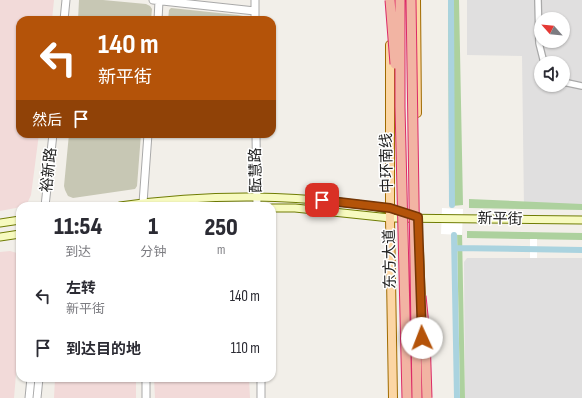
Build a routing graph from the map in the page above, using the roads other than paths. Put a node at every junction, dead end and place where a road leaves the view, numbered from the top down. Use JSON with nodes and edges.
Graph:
{"nodes":[{"id":1,"x":66,"y":0,"type":"edge"},
{"id":2,"x":156,"y":0,"type":"edge"},
{"id":3,"x":255,"y":0,"type":"edge"},
{"id":4,"x":391,"y":0,"type":"edge"},
{"id":5,"x":400,"y":0,"type":"edge"},
{"id":6,"x":411,"y":0,"type":"edge"},
{"id":7,"x":416,"y":0,"type":"edge"},
{"id":8,"x":538,"y":0,"type":"edge"},
{"id":9,"x":255,"y":11,"type":"junction"},
{"id":10,"x":64,"y":16,"type":"edge"},
{"id":11,"x":158,"y":16,"type":"edge"},
{"id":12,"x":255,"y":16,"type":"edge"},
{"id":13,"x":542,"y":56,"type":"edge"},
{"id":14,"x":570,"y":83,"type":"edge"},
{"id":15,"x":582,"y":86,"type":"edge"},
{"id":16,"x":400,"y":107,"type":"junction"},
{"id":17,"x":52,"y":138,"type":"edge"},
{"id":18,"x":148,"y":138,"type":"edge"},
{"id":19,"x":256,"y":138,"type":"edge"},
{"id":20,"x":257,"y":197,"type":"junction"},
{"id":21,"x":45,"y":202,"type":"edge"},
{"id":22,"x":143,"y":202,"type":"edge"},
{"id":23,"x":150,"y":202,"type":"edge"},
{"id":24,"x":257,"y":202,"type":"edge"},
{"id":25,"x":276,"y":208,"type":"edge"},
{"id":26,"x":390,"y":208,"type":"junction"},
{"id":27,"x":418,"y":217,"type":"junction"},
{"id":28,"x":390,"y":218,"type":"junction"},
{"id":29,"x":582,"y":220,"type":"edge"},
{"id":30,"x":16,"y":221,"type":"edge"},
{"id":31,"x":0,"y":223,"type":"edge"},
{"id":32,"x":16,"y":235,"type":"edge"},
{"id":33,"x":0,"y":237,"type":"edge"},
{"id":34,"x":416,"y":254,"type":"junction"},
{"id":35,"x":31,"y":382,"type":"edge"},
{"id":36,"x":39,"y":382,"type":"edge"},
{"id":37,"x":146,"y":382,"type":"edge"},
{"id":38,"x":261,"y":382,"type":"edge"},
{"id":39,"x":29,"y":398,"type":"edge"},
{"id":40,"x":37,"y":398,"type":"edge"},
{"id":41,"x":146,"y":398,"type":"edge"},
{"id":42,"x":261,"y":398,"type":"edge"},
{"id":43,"x":393,"y":398,"type":"edge"},
{"id":44,"x":407,"y":398,"type":"edge"},
{"id":45,"x":417,"y":398,"type":"edge"},
{"id":46,"x":423,"y":398,"type":"edge"},
{"id":47,"x":427,"y":398,"type":"edge"}],
"edges":[{"from":1,"to":10,"type":"street"},
{"from":2,"to":9,"type":"street"},
{"from":2,"to":11,"type":"street"},
{"from":3,"to":9,"type":"street"},
{"from":4,"to":16,"type":"highway","bridge":true},
{"from":4,"to":26,"type":"main road","name":"东方大道"},
{"from":5,"to":16,"type":"highway","name":"中环南线","bridge":true},
{"from":6,"to":34,"type":"highway","name":"中环南线","bridge":true},
{"from":7,"to":27,"type":"main road","name":"东方大道"},
{"from":8,"to":13,"type":"street"},
{"from":9,"to":12,"type":"street"},
{"from":14,"to":15,"type":"street"},
{"from":16,"to":44,"type":"highway","name":"中环南线","bridge":true},
{"from":17,"to":21,"type":"street","name":"裕新路"},
{"from":18,"to":22,"type":"street"},
{"from":19,"to":20,"type":"street","name":"酝慧路"},
{"from":20,"to":23,"type":"main road","name":"新平街"},
{"from":20,"to":24,"type":"street","name":"酝慧路"},
{"from":20,"to":26,"type":"main road","name":"新平街"},
{"from":25,"to":28,"type":"main road","name":"新平街"},
{"from":26,"to":27,"type":"main road","name":"新平街"},
{"from":26,"to":28,"type":"main road","name":"东方大道"},
{"from":27,"to":28,"type":"main road","name":"新平街"},
{"from":27,"to":29,"type":"main road","name":"新平街"},
{"from":27,"to":46,"type":"main road","name":"东方大道"},
{"from":28,"to":43,"type":"main road","name":"东方大道"},
{"from":30,"to":31,"type":"main road"},
{"from":32,"to":33,"type":"main road"},
{"from":34,"to":45,"type":"highway","name":"中环南线","bridge":true},
{"from":34,"to":47,"type":"highway","bridge":true},
{"from":35,"to":39,"type":"street"},
{"from":36,"to":40,"type":"street"},
{"from":37,"to":41,"type":"street"},
{"from":38,"to":42,"type":"street"}]}
